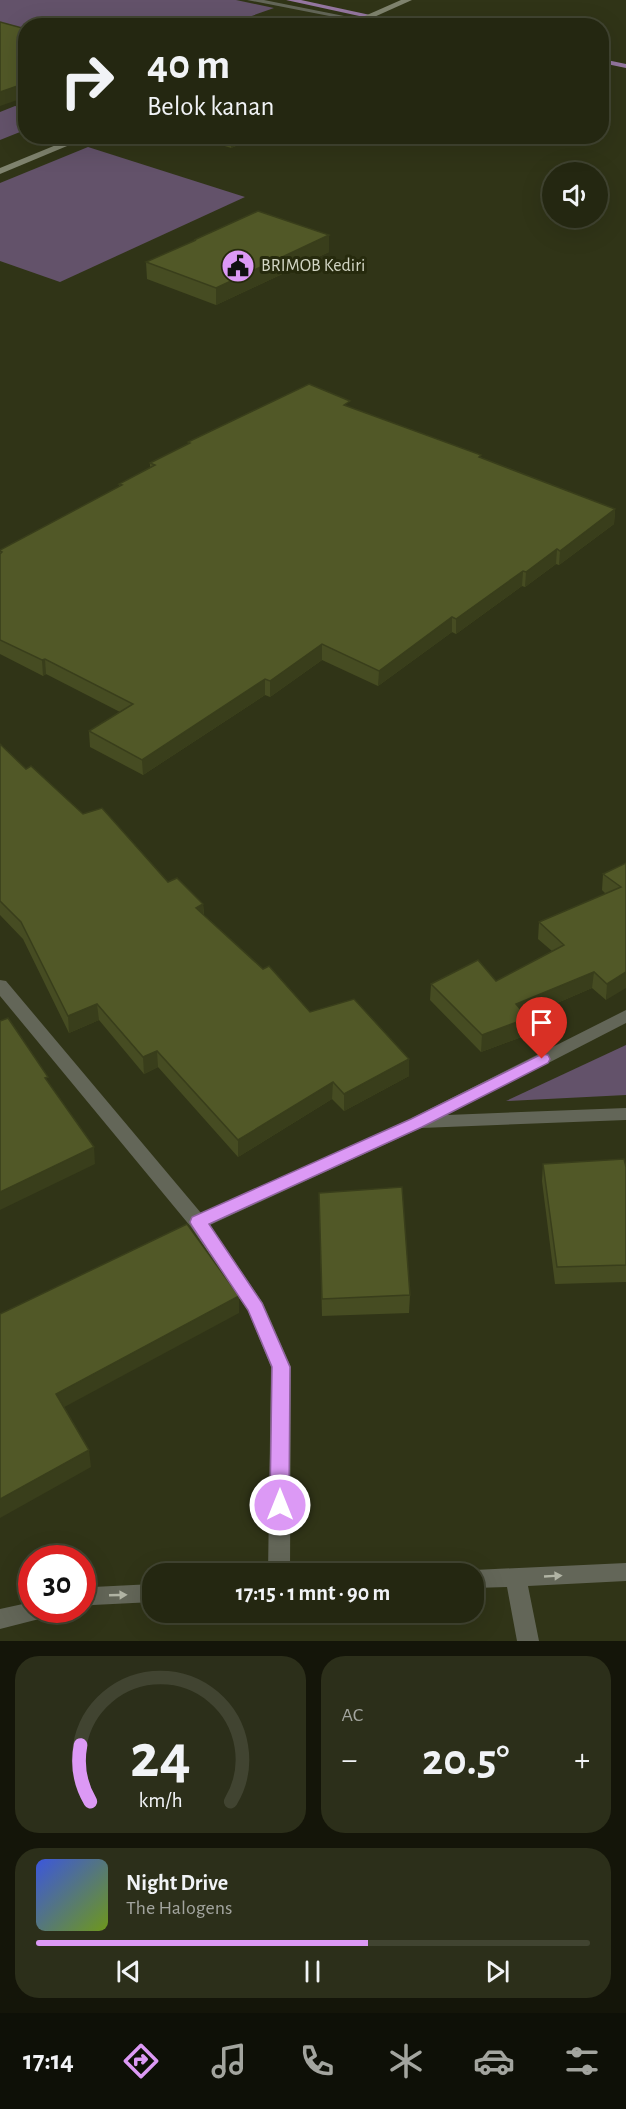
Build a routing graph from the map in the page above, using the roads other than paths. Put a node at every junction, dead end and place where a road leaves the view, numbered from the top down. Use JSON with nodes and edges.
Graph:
{"nodes":[{"id":1,"x":251,"y":0,"type":"edge"},
{"id":2,"x":408,"y":0,"type":"edge"},
{"id":3,"x":356,"y":18,"type":"edge"},
{"id":4,"x":364,"y":18,"type":"edge"},
{"id":5,"x":67,"y":144,"type":"edge"},
{"id":6,"x":0,"y":171,"type":"edge"},
{"id":7,"x":0,"y":985,"type":"edge"},
{"id":8,"x":626,"y":1016,"type":"edge"},
{"id":9,"x":626,"y":1114,"type":"edge"},
{"id":10,"x":416,"y":1123,"type":"junction"},
{"id":11,"x":198,"y":1222,"type":"junction"},
{"id":12,"x":279,"y":1563,"type":"edge"},
{"id":13,"x":626,"y":1572,"type":"edge"},
{"id":14,"x":516,"y":1577,"type":"junction"},
{"id":15,"x":484,"y":1579,"type":"edge"},
{"id":16,"x":142,"y":1594,"type":"edge"},
{"id":17,"x":96,"y":1596,"type":"edge"},
{"id":18,"x":18,"y":1615,"type":"edge"},
{"id":19,"x":0,"y":1619,"type":"edge"},
{"id":20,"x":528,"y":1641,"type":"edge"}],
"edges":[{"from":1,"to":3,"type":"street"},
{"from":2,"to":4,"type":"main road"},
{"from":5,"to":6,"type":"main road"},
{"from":7,"to":11,"type":"street"},
{"from":8,"to":10,"type":"street"},
{"from":9,"to":10,"type":"street"},
{"from":10,"to":11,"type":"street"},
{"from":11,"to":12,"type":"street"},
{"from":14,"to":13,"type":"street","one_way":true},
{"from":14,"to":15,"type":"street"},
{"from":14,"to":20,"type":"street"},
{"from":17,"to":16,"type":"street","one_way":true},
{"from":18,"to":19,"type":"street"}]}
